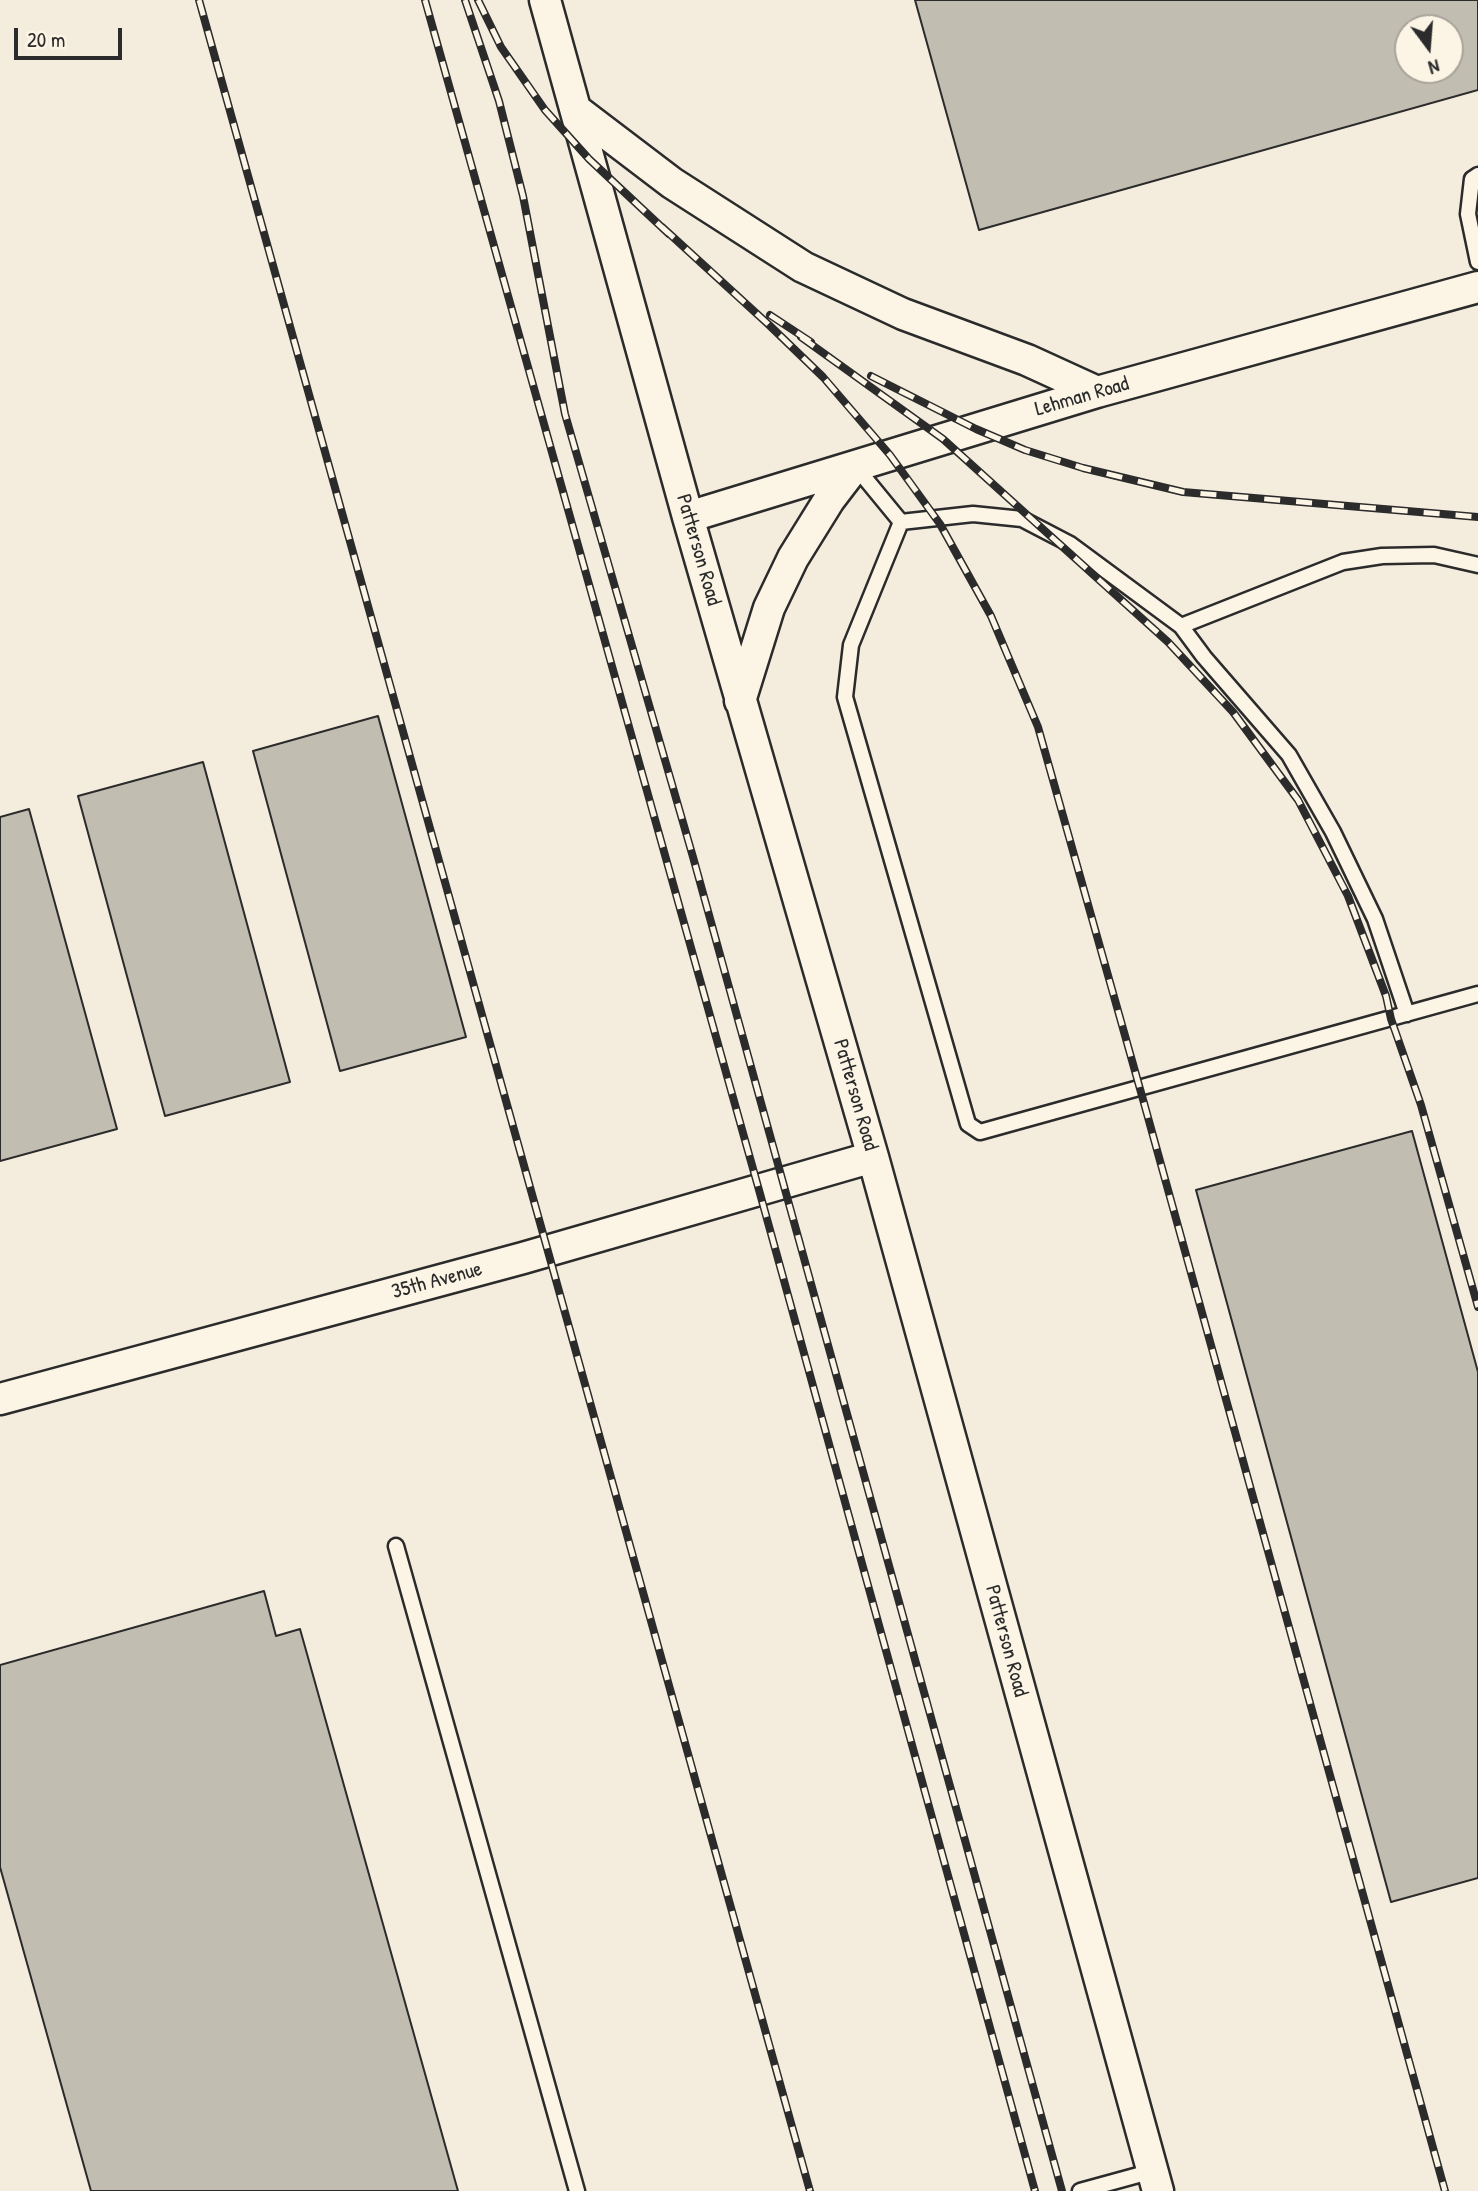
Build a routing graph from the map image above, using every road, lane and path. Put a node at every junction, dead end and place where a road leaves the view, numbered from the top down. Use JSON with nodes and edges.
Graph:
{"nodes":[{"id":1,"x":545,"y":0,"type":"edge"},
{"id":2,"x":576,"y":110,"type":"junction"},
{"id":3,"x":1478,"y":175,"type":"edge"},
{"id":4,"x":1478,"y":262,"type":"edge"},
{"id":5,"x":1478,"y":287,"type":"edge"},
{"id":6,"x":1097,"y":392,"type":"junction"},
{"id":7,"x":855,"y":466,"type":"junction"},
{"id":8,"x":688,"y":517,"type":"junction"},
{"id":9,"x":901,"y":522,"type":"junction"},
{"id":10,"x":1478,"y":565,"type":"edge"},
{"id":11,"x":1181,"y":626,"type":"junction"},
{"id":12,"x":740,"y":701,"type":"junction"},
{"id":13,"x":1478,"y":994,"type":"edge"},
{"id":14,"x":1407,"y":1014,"type":"junction"},
{"id":15,"x":873,"y":1157,"type":"junction"},
{"id":16,"x":0,"y":1399,"type":"edge"},
{"id":17,"x":396,"y":1546,"type":"dead end"},
{"id":18,"x":1155,"y":2181,"type":"edge"},
{"id":19,"x":577,"y":2191,"type":"edge"},
{"id":20,"x":1080,"y":2191,"type":"edge"}],
"edges":[{"from":1,"to":2,"type":"street","name":"Patterson Road"},
{"from":2,"to":6,"type":"street"},
{"from":2,"to":8,"type":"street","name":"Patterson Road"},
{"from":3,"to":4,"type":"lane"},
{"from":5,"to":6,"type":"street","name":"Lehman Road"},
{"from":6,"to":7,"type":"street","name":"Lehman Road"},
{"from":7,"to":8,"type":"street","name":"Lehman Road"},
{"from":7,"to":9,"type":"lane"},
{"from":7,"to":12,"type":"street"},
{"from":8,"to":12,"type":"street","name":"Patterson Road"},
{"from":9,"to":11,"type":"lane"},
{"from":9,"to":14,"type":"lane"},
{"from":10,"to":11,"type":"lane"},
{"from":11,"to":14,"type":"lane"},
{"from":12,"to":15,"type":"street","name":"Patterson Road"},
{"from":13,"to":14,"type":"lane"},
{"from":15,"to":16,"type":"street","name":"35th Avenue"},
{"from":15,"to":18,"type":"street","name":"Patterson Road"},
{"from":17,"to":19,"type":"lane"},
{"from":18,"to":20,"type":"lane"}]}
